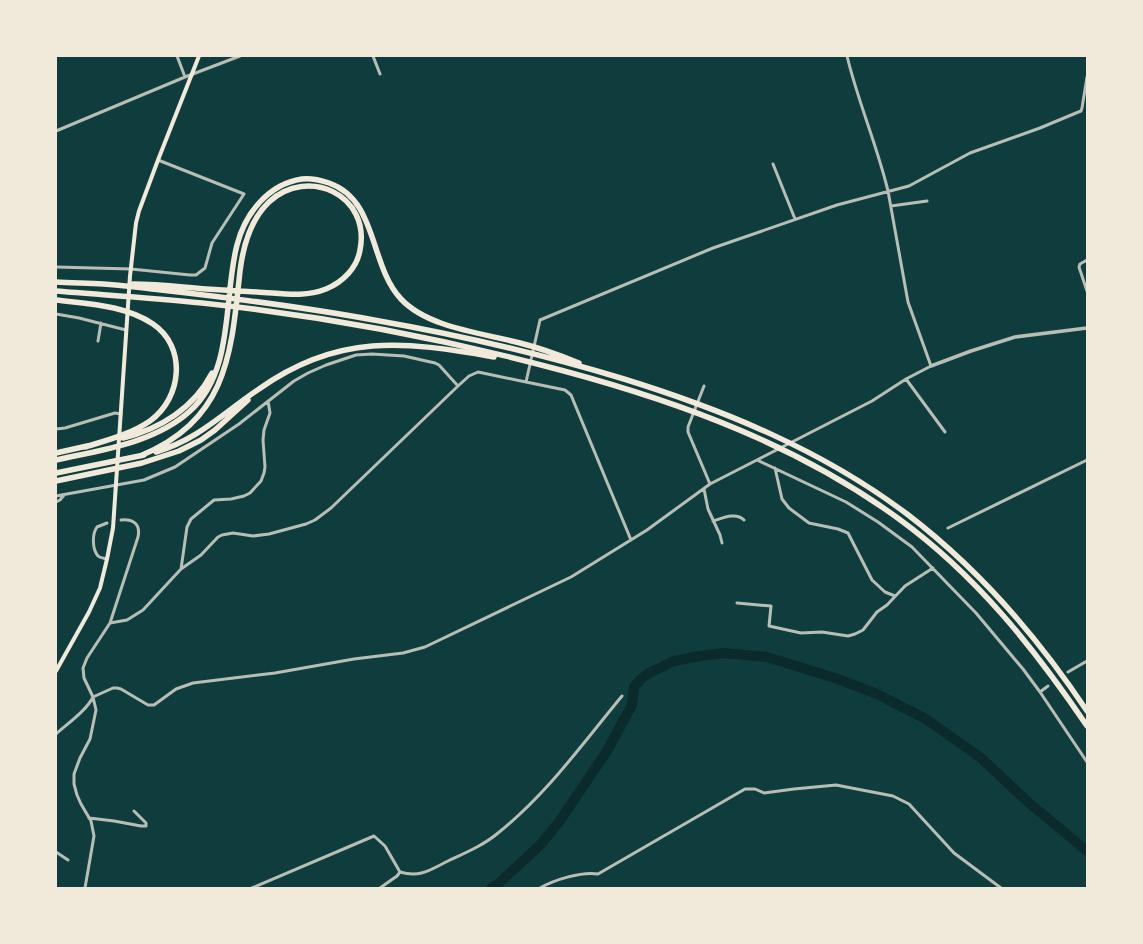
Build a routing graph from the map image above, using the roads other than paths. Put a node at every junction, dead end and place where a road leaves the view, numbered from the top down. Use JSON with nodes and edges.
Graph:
{"nodes":[{"id":1,"x":177,"y":56,"type":"edge"},
{"id":2,"x":199,"y":56,"type":"edge"},
{"id":3,"x":240,"y":56,"type":"edge"},
{"id":4,"x":373,"y":56,"type":"edge"},
{"id":5,"x":847,"y":56,"type":"edge"},
{"id":6,"x":380,"y":74,"type":"dead end"},
{"id":7,"x":191,"y":75,"type":"junction"},
{"id":8,"x":186,"y":77,"type":"junction"},
{"id":9,"x":1087,"y":77,"type":"edge"},
{"id":10,"x":56,"y":131,"type":"edge"},
{"id":11,"x":158,"y":160,"type":"junction"},
{"id":12,"x":773,"y":164,"type":"dead end"},
{"id":13,"x":888,"y":191,"type":"junction"},
{"id":14,"x":927,"y":201,"type":"dead end"},
{"id":15,"x":891,"y":206,"type":"junction"},
{"id":16,"x":795,"y":219,"type":"junction"},
{"id":17,"x":1087,"y":260,"type":"edge"},
{"id":18,"x":56,"y":267,"type":"edge"},
{"id":19,"x":131,"y":270,"type":"junction"},
{"id":20,"x":56,"y":282,"type":"edge"},
{"id":21,"x":103,"y":284,"type":"junction"},
{"id":22,"x":56,"y":291,"type":"edge"},
{"id":23,"x":1087,"y":291,"type":"edge"},
{"id":24,"x":56,"y":300,"type":"edge"},
{"id":25,"x":56,"y":314,"type":"edge"},
{"id":26,"x":101,"y":323,"type":"junction"},
{"id":27,"x":1087,"y":328,"type":"edge"},
{"id":28,"x":126,"y":330,"type":"junction"},
{"id":29,"x":224,"y":338,"type":"junction"},
{"id":30,"x":98,"y":341,"type":"dead end"},
{"id":31,"x":931,"y":366,"type":"junction"},
{"id":32,"x":555,"y":369,"type":"junction"},
{"id":33,"x":605,"y":374,"type":"junction"},
{"id":34,"x":278,"y":376,"type":"junction"},
{"id":35,"x":527,"y":380,"type":"junction"},
{"id":36,"x":906,"y":380,"type":"junction"},
{"id":37,"x":458,"y":386,"type":"junction"},
{"id":38,"x":703,"y":388,"type":"dead end"},
{"id":39,"x":268,"y":401,"type":"junction"},
{"id":40,"x":121,"y":414,"type":"junction"},
{"id":41,"x":56,"y":429,"type":"edge"},
{"id":42,"x":945,"y":432,"type":"dead end"},
{"id":43,"x":85,"y":447,"type":"junction"},
{"id":44,"x":56,"y":453,"type":"edge"},
{"id":45,"x":140,"y":456,"type":"junction"},
{"id":46,"x":56,"y":460,"type":"edge"},
{"id":47,"x":757,"y":460,"type":"junction"},
{"id":48,"x":1087,"y":460,"type":"edge"},
{"id":49,"x":775,"y":468,"type":"junction"},
{"id":50,"x":56,"y":473,"type":"edge"},
{"id":51,"x":56,"y":481,"type":"edge"},
{"id":52,"x":710,"y":484,"type":"junction"},
{"id":53,"x":116,"y":486,"type":"junction"},
{"id":54,"x":704,"y":489,"type":"junction"},
{"id":55,"x":64,"y":495,"type":"junction"},
{"id":56,"x":56,"y":496,"type":"edge"},
{"id":57,"x":56,"y":502,"type":"edge"},
{"id":58,"x":121,"y":520,"type":"dead end"},
{"id":59,"x":744,"y":520,"type":"dead end"},
{"id":60,"x":713,"y":521,"type":"junction"},
{"id":61,"x":107,"y":523,"type":"dead end"},
{"id":62,"x":948,"y":528,"type":"dead end"},
{"id":63,"x":632,"y":540,"type":"junction"},
{"id":64,"x":722,"y":543,"type":"dead end"},
{"id":65,"x":107,"y":559,"type":"junction"},
{"id":66,"x":933,"y":568,"type":"junction"},
{"id":67,"x":181,"y":569,"type":"junction"},
{"id":68,"x":895,"y":596,"type":"junction"},
{"id":69,"x":737,"y":603,"type":"dead end"},
{"id":70,"x":110,"y":623,"type":"junction"},
{"id":71,"x":1087,"y":661,"type":"edge"},
{"id":72,"x":56,"y":671,"type":"edge"},
{"id":73,"x":1068,"y":672,"type":"dead end"},
{"id":74,"x":1048,"y":686,"type":"dead end"},
{"id":75,"x":1040,"y":692,"type":"junction"},
{"id":76,"x":622,"y":696,"type":"dead end"},
{"id":77,"x":93,"y":697,"type":"junction"},
{"id":78,"x":1087,"y":711,"type":"edge"},
{"id":79,"x":1087,"y":726,"type":"edge"},
{"id":80,"x":56,"y":734,"type":"edge"},
{"id":81,"x":1087,"y":762,"type":"edge"},
{"id":82,"x":134,"y":811,"type":"dead end"},
{"id":83,"x":89,"y":818,"type":"junction"},
{"id":84,"x":56,"y":852,"type":"edge"},
{"id":85,"x":68,"y":860,"type":"dead end"},
{"id":86,"x":400,"y":872,"type":"junction"},
{"id":87,"x":85,"y":888,"type":"edge"},
{"id":88,"x":252,"y":888,"type":"edge"},
{"id":89,"x":380,"y":888,"type":"edge"},
{"id":90,"x":540,"y":888,"type":"edge"},
{"id":91,"x":1001,"y":888,"type":"edge"}],
"edges":[{"from":1,"to":8,"type":"street"},
{"from":2,"to":7,"type":"main road"},
{"from":3,"to":7,"type":"street"},
{"from":4,"to":6,"type":"street"},
{"from":5,"to":13,"type":"street"},
{"from":7,"to":8,"type":"street"},
{"from":7,"to":11,"type":"main road"},
{"from":8,"to":10,"type":"street"},
{"from":9,"to":13,"type":"street"},
{"from":11,"to":19,"type":"main road"},
{"from":11,"to":19,"type":"street"},
{"from":12,"to":16,"type":"street"},
{"from":13,"to":15,"type":"street"},
{"from":13,"to":16,"type":"street"},
{"from":14,"to":15,"type":"street"},
{"from":15,"to":31,"type":"street"},
{"from":16,"to":35,"type":"street"},
{"from":17,"to":23,"type":"street"},
{"from":18,"to":19,"type":"street"},
{"from":19,"to":28,"type":"main road"},
{"from":20,"to":21,"type":"highway"},
{"from":21,"to":33,"type":"highway"},
{"from":21,"to":45,"type":"highway"},
{"from":22,"to":32,"type":"highway"},
{"from":24,"to":43,"type":"highway"},
{"from":25,"to":26,"type":"street"},
{"from":26,"to":28,"type":"street"},
{"from":26,"to":30,"type":"street"},
{"from":27,"to":31,"type":"street"},
{"from":28,"to":40,"type":"main road"},
{"from":29,"to":33,"type":"highway"},
{"from":29,"to":43,"type":"highway"},
{"from":29,"to":46,"type":"highway"},
{"from":31,"to":36,"type":"street"},
{"from":32,"to":34,"type":"highway"},
{"from":32,"to":79,"type":"highway"},
{"from":33,"to":78,"type":"highway"},
{"from":34,"to":45,"type":"highway"},
{"from":34,"to":51,"type":"highway"},
{"from":35,"to":37,"type":"street"},
{"from":35,"to":63,"type":"street"},
{"from":36,"to":42,"type":"street"},
{"from":36,"to":47,"type":"street"},
{"from":37,"to":39,"type":"street"},
{"from":37,"to":67,"type":"street"},
{"from":38,"to":52,"type":"street"},
{"from":39,"to":53,"type":"street"},
{"from":39,"to":67,"type":"street"},
{"from":40,"to":41,"type":"street"},
{"from":40,"to":53,"type":"main road"},
{"from":43,"to":44,"type":"highway"},
{"from":45,"to":50,"type":"highway"},
{"from":47,"to":49,"type":"street"},
{"from":47,"to":52,"type":"street"},
{"from":48,"to":62,"type":"street"},
{"from":49,"to":66,"type":"street"},
{"from":49,"to":68,"type":"street"},
{"from":52,"to":54,"type":"street"},
{"from":53,"to":55,"type":"street"},
{"from":53,"to":65,"type":"main road"},
{"from":54,"to":60,"type":"street"},
{"from":54,"to":63,"type":"street"},
{"from":55,"to":56,"type":"street"},
{"from":55,"to":57,"type":"street"},
{"from":58,"to":70,"type":"street"},
{"from":59,"to":60,"type":"street"},
{"from":60,"to":64,"type":"street"},
{"from":61,"to":65,"type":"street"},
{"from":63,"to":77,"type":"street"},
{"from":65,"to":72,"type":"main road"},
{"from":66,"to":68,"type":"street"},
{"from":66,"to":75,"type":"street"},
{"from":67,"to":70,"type":"street"},
{"from":68,"to":69,"type":"street"},
{"from":70,"to":77,"type":"street"},
{"from":71,"to":73,"type":"street"},
{"from":74,"to":75,"type":"street"},
{"from":75,"to":81,"type":"street"},
{"from":76,"to":86,"type":"street"},
{"from":77,"to":80,"type":"street"},
{"from":77,"to":83,"type":"street"},
{"from":82,"to":83,"type":"street"},
{"from":83,"to":87,"type":"street"},
{"from":84,"to":85,"type":"street"},
{"from":86,"to":88,"type":"street"},
{"from":86,"to":89,"type":"street"},
{"from":90,"to":91,"type":"street"}]}
